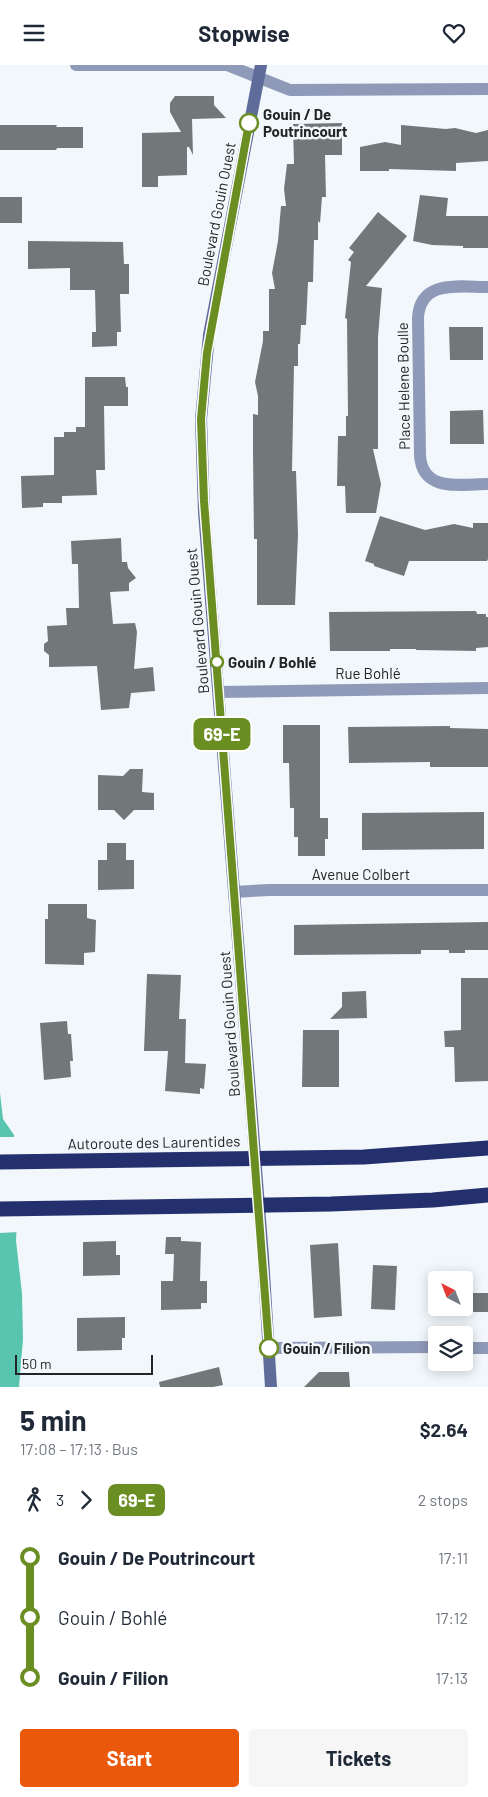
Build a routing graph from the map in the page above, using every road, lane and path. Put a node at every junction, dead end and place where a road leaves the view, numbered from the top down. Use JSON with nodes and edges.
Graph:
{"nodes":[{"id":1,"x":76,"y":65,"type":"edge"},
{"id":2,"x":261,"y":65,"type":"edge"},
{"id":3,"x":258,"y":78,"type":"junction"},
{"id":4,"x":488,"y":89,"type":"edge"},
{"id":5,"x":488,"y":287,"type":"edge"},
{"id":6,"x":488,"y":484,"type":"edge"},
{"id":7,"x":488,"y":688,"type":"edge"},
{"id":8,"x":219,"y":692,"type":"junction"},
{"id":9,"x":488,"y":890,"type":"edge"},
{"id":10,"x":234,"y":892,"type":"junction"},
{"id":11,"x":488,"y":1148,"type":"edge"},
{"id":12,"x":0,"y":1162,"type":"edge"},
{"id":13,"x":488,"y":1195,"type":"edge"},
{"id":14,"x":0,"y":1209,"type":"edge"},
{"id":15,"x":428,"y":1347,"type":"edge"},
{"id":16,"x":473,"y":1347,"type":"edge"},
{"id":17,"x":269,"y":1348,"type":"junction"},
{"id":18,"x":488,"y":1348,"type":"edge"},
{"id":19,"x":271,"y":1387,"type":"edge"}],
"edges":[{"from":1,"to":3,"type":"street"},
{"from":2,"to":3,"type":"street","name":"Boulevard Gouin Ouest"},
{"from":3,"to":4,"type":"street"},
{"from":3,"to":8,"type":"street","name":"Boulevard Gouin Ouest"},
{"from":5,"to":6,"type":"street","name":"Place Helene Boulle"},
{"from":7,"to":8,"type":"street","name":"Rue Bohlé"},
{"from":8,"to":10,"type":"street","name":"Boulevard Gouin Ouest"},
{"from":9,"to":10,"type":"street","name":"Avenue Colbert"},
{"from":10,"to":17,"type":"street","name":"Boulevard Gouin Ouest"},
{"from":11,"to":12,"type":"highway","name":"Autoroute des Laurentides"},
{"from":13,"to":14,"type":"highway"},
{"from":15,"to":17,"type":"street"},
{"from":16,"to":18,"type":"street"},
{"from":17,"to":19,"type":"street","name":"Boulevard Gouin Ouest"}]}
